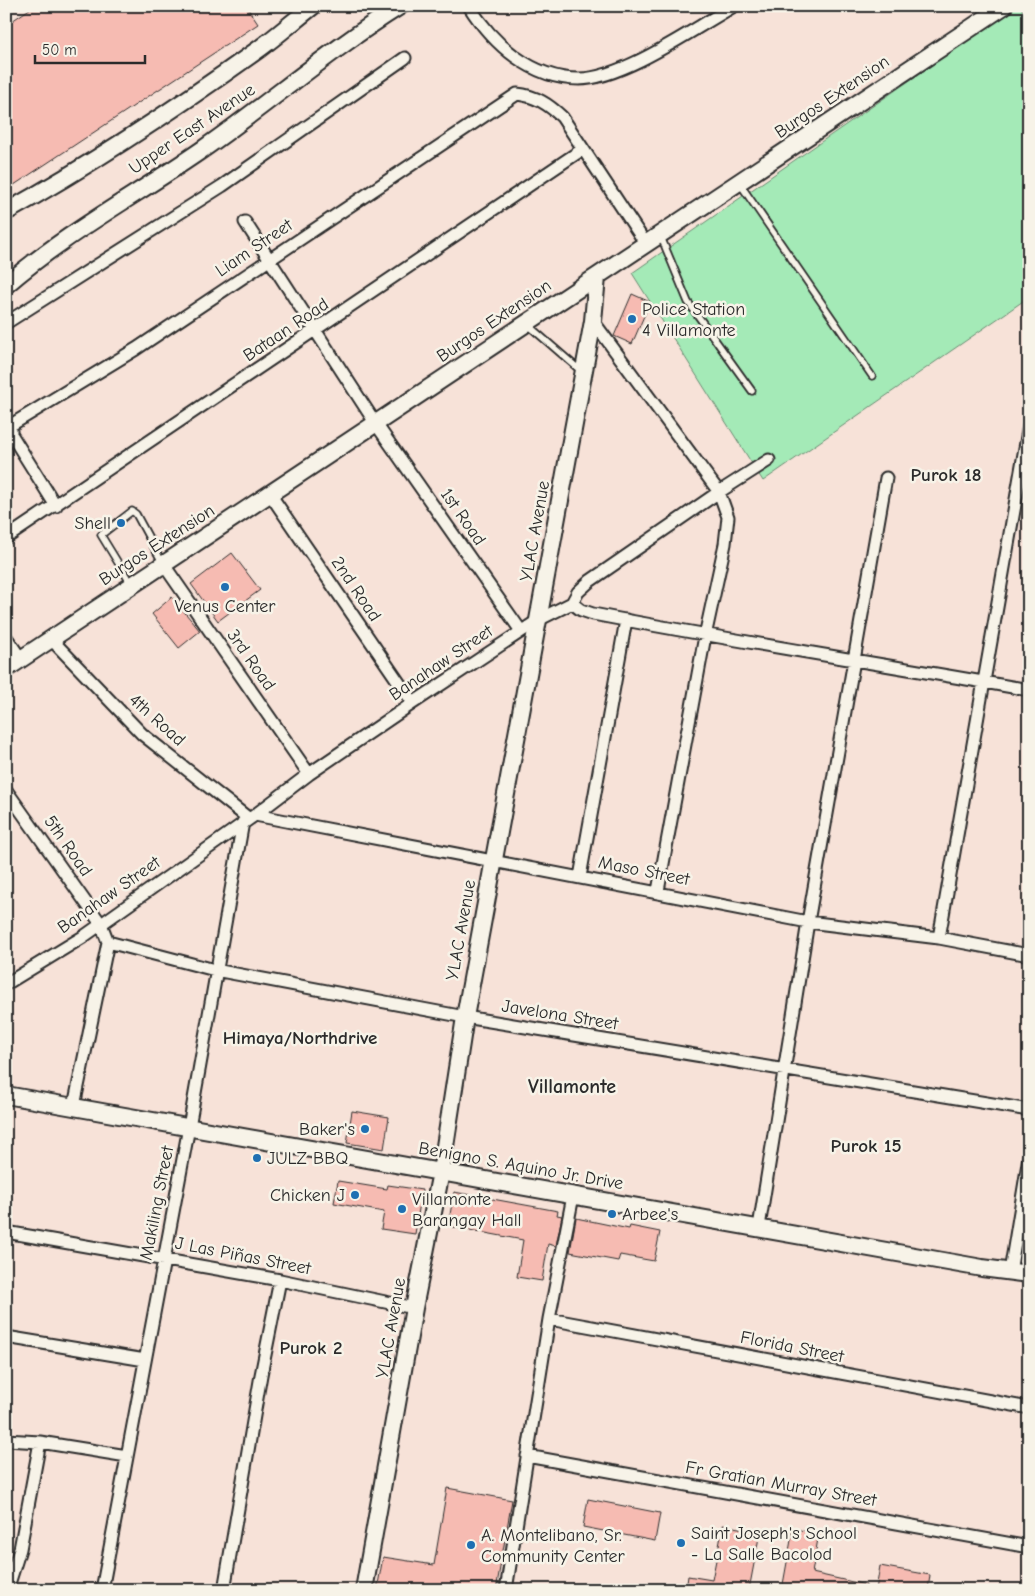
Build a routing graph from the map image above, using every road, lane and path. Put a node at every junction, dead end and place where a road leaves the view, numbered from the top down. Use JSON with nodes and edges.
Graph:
{"nodes":[{"id":1,"x":313,"y":6,"type":"edge"},
{"id":2,"x":400,"y":6,"type":"edge"},
{"id":3,"x":469,"y":6,"type":"edge"},
{"id":4,"x":734,"y":6,"type":"edge"},
{"id":5,"x":1025,"y":6,"type":"edge"},
{"id":6,"x":994,"y":9,"type":"edge"},
{"id":7,"x":1029,"y":12,"type":"edge"},
{"id":8,"x":405,"y":58,"type":"dead end"},
{"id":9,"x":583,"y":150,"type":"junction"},
{"id":10,"x":739,"y":182,"type":"junction"},
{"id":11,"x":6,"y":211,"type":"edge"},
{"id":12,"x":245,"y":222,"type":"dead end"},
{"id":13,"x":660,"y":235,"type":"junction"},
{"id":14,"x":646,"y":244,"type":"junction"},
{"id":15,"x":269,"y":259,"type":"junction"},
{"id":16,"x":597,"y":277,"type":"junction"},
{"id":17,"x":6,"y":285,"type":"edge"},
{"id":18,"x":593,"y":321,"type":"junction"},
{"id":19,"x":6,"y":323,"type":"edge"},
{"id":20,"x":527,"y":323,"type":"junction"},
{"id":21,"x":316,"y":331,"type":"junction"},
{"id":22,"x":583,"y":373,"type":"junction"},
{"id":23,"x":872,"y":376,"type":"dead end"},
{"id":24,"x":752,"y":391,"type":"dead end"},
{"id":25,"x":8,"y":422,"type":"edge"},
{"id":26,"x":376,"y":424,"type":"junction"},
{"id":27,"x":1029,"y":424,"type":"edge"},
{"id":28,"x":769,"y":460,"type":"dead end"},
{"id":29,"x":886,"y":478,"type":"dead end"},
{"id":30,"x":719,"y":492,"type":"junction"},
{"id":31,"x":270,"y":494,"type":"junction"},
{"id":32,"x":56,"y":506,"type":"junction"},
{"id":33,"x":6,"y":538,"type":"edge"},
{"id":34,"x":164,"y":565,"type":"junction"},
{"id":35,"x":132,"y":586,"type":"junction"},
{"id":36,"x":572,"y":603,"type":"junction"},
{"id":37,"x":540,"y":619,"type":"junction"},
{"id":38,"x":626,"y":620,"type":"junction"},
{"id":39,"x":521,"y":631,"type":"junction"},
{"id":40,"x":705,"y":636,"type":"junction"},
{"id":41,"x":6,"y":637,"type":"edge"},
{"id":42,"x":51,"y":640,"type":"junction"},
{"id":43,"x":21,"y":659,"type":"junction"},
{"id":44,"x":855,"y":659,"type":"junction"},
{"id":45,"x":6,"y":668,"type":"edge"},
{"id":46,"x":982,"y":682,"type":"junction"},
{"id":47,"x":1029,"y":690,"type":"edge"},
{"id":48,"x":413,"y":703,"type":"junction"},
{"id":49,"x":309,"y":774,"type":"junction"},
{"id":50,"x":6,"y":790,"type":"edge"},
{"id":51,"x":249,"y":818,"type":"junction"},
{"id":52,"x":494,"y":861,"type":"junction"},
{"id":53,"x":580,"y":877,"type":"junction"},
{"id":54,"x":658,"y":891,"type":"junction"},
{"id":55,"x":808,"y":922,"type":"junction"},
{"id":56,"x":101,"y":924,"type":"junction"},
{"id":57,"x":938,"y":938,"type":"junction"},
{"id":58,"x":108,"y":942,"type":"junction"},
{"id":59,"x":1029,"y":955,"type":"edge"},
{"id":60,"x":216,"y":970,"type":"junction"},
{"id":61,"x":6,"y":984,"type":"edge"},
{"id":62,"x":465,"y":1017,"type":"junction"},
{"id":63,"x":785,"y":1070,"type":"junction"},
{"id":64,"x":6,"y":1095,"type":"edge"},
{"id":65,"x":74,"y":1106,"type":"junction"},
{"id":66,"x":1029,"y":1110,"type":"edge"},
{"id":67,"x":189,"y":1127,"type":"junction"},
{"id":68,"x":1029,"y":1157,"type":"edge"},
{"id":69,"x":441,"y":1172,"type":"junction"},
{"id":70,"x":573,"y":1196,"type":"junction"},
{"id":71,"x":759,"y":1227,"type":"junction"},
{"id":72,"x":6,"y":1232,"type":"edge"},
{"id":73,"x":164,"y":1260,"type":"junction"},
{"id":74,"x":1010,"y":1272,"type":"junction"},
{"id":75,"x":1029,"y":1274,"type":"edge"},
{"id":76,"x":280,"y":1280,"type":"junction"},
{"id":77,"x":414,"y":1308,"type":"junction"},
{"id":78,"x":549,"y":1319,"type":"junction"},
{"id":79,"x":6,"y":1337,"type":"edge"},
{"id":80,"x":145,"y":1360,"type":"junction"},
{"id":81,"x":1029,"y":1408,"type":"edge"},
{"id":82,"x":6,"y":1440,"type":"edge"},
{"id":83,"x":40,"y":1442,"type":"junction"},
{"id":84,"x":128,"y":1456,"type":"junction"},
{"id":85,"x":527,"y":1456,"type":"junction"},
{"id":86,"x":1029,"y":1547,"type":"edge"},
{"id":87,"x":7,"y":1590,"type":"edge"},
{"id":88,"x":102,"y":1590,"type":"edge"},
{"id":89,"x":224,"y":1590,"type":"edge"},
{"id":90,"x":364,"y":1590,"type":"edge"},
{"id":91,"x":506,"y":1590,"type":"edge"}],
"edges":[{"from":1,"to":11,"type":"main road","name":"Upper East Avenue"},
{"from":2,"to":17,"type":"main road","name":"Upper East Avenue"},
{"from":3,"to":4,"type":"street"},
{"from":5,"to":7,"type":"lane"},
{"from":6,"to":10,"type":"main road","name":"Burgos Extension"},
{"from":8,"to":19,"type":"street"},
{"from":9,"to":14,"type":"street"},
{"from":9,"to":15,"type":"street","name":"Liam Street"},
{"from":9,"to":21,"type":"street","name":"Bataan Road"},
{"from":10,"to":13,"type":"main road","name":"Burgos Extension"},
{"from":10,"to":23,"type":"lane"},
{"from":12,"to":15,"type":"street","name":"1st Road"},
{"from":13,"to":14,"type":"main road","name":"Burgos Extension"},
{"from":13,"to":24,"type":"lane"},
{"from":14,"to":16,"type":"main road","name":"Burgos Extension"},
{"from":15,"to":21,"type":"street","name":"1st Road"},
{"from":15,"to":25,"type":"street","name":"Liam Street"},
{"from":16,"to":18,"type":"main road","name":"YLAC Avenue"},
{"from":16,"to":20,"type":"main road","name":"Burgos Extension"},
{"from":18,"to":22,"type":"main road","name":"YLAC Avenue"},
{"from":18,"to":30,"type":"street"},
{"from":20,"to":22,"type":"lane"},
{"from":20,"to":26,"type":"main road","name":"Burgos Extension"},
{"from":21,"to":26,"type":"street","name":"1st Road"},
{"from":21,"to":32,"type":"street","name":"Bataan Road"},
{"from":22,"to":37,"type":"main road","name":"YLAC Avenue"},
{"from":25,"to":32,"type":"street","name":"Liam Street"},
{"from":26,"to":31,"type":"main road","name":"Burgos Extension"},
{"from":26,"to":39,"type":"street","name":"1st Road"},
{"from":27,"to":46,"type":"street"},
{"from":28,"to":30,"type":"street","name":"Banahaw Street"},
{"from":29,"to":44,"type":"street"},
{"from":30,"to":36,"type":"street","name":"Banahaw Street"},
{"from":30,"to":40,"type":"street"},
{"from":31,"to":34,"type":"main road","name":"Burgos Extension"},
{"from":31,"to":48,"type":"street","name":"2nd Road"},
{"from":32,"to":33,"type":"street","name":"Bataan Road"},
{"from":34,"to":35,"type":"main road","name":"Burgos Extension"},
{"from":34,"to":35,"type":"lane"},
{"from":34,"to":49,"type":"street","name":"3rd Road"},
{"from":35,"to":42,"type":"main road","name":"Burgos Extension"},
{"from":36,"to":37,"type":"street","name":"Banahaw Street"},
{"from":36,"to":38,"type":"street"},
{"from":37,"to":39,"type":"street","name":"Banahaw Street"},
{"from":37,"to":52,"type":"main road","name":"YLAC Avenue"},
{"from":38,"to":40,"type":"street"},
{"from":38,"to":53,"type":"street"},
{"from":39,"to":48,"type":"street","name":"Banahaw Street"},
{"from":40,"to":44,"type":"street"},
{"from":40,"to":54,"type":"street"},
{"from":41,"to":43,"type":"street"},
{"from":42,"to":43,"type":"main road","name":"Burgos Extension"},
{"from":42,"to":51,"type":"street","name":"4th Road"},
{"from":43,"to":45,"type":"main road","name":"Burgos Extension"},
{"from":44,"to":46,"type":"street"},
{"from":44,"to":55,"type":"street"},
{"from":46,"to":47,"type":"street"},
{"from":46,"to":57,"type":"street"},
{"from":48,"to":49,"type":"street","name":"Banahaw Street"},
{"from":49,"to":51,"type":"street","name":"Banahaw Street"},
{"from":50,"to":56,"type":"street","name":"5th Road"},
{"from":51,"to":52,"type":"street","name":"Maso Street"},
{"from":51,"to":56,"type":"street","name":"Banahaw Street"},
{"from":51,"to":60,"type":"street","name":"Makiling Street"},
{"from":52,"to":53,"type":"street","name":"Maso Street"},
{"from":52,"to":62,"type":"main road","name":"YLAC Avenue"},
{"from":53,"to":54,"type":"street","name":"Maso Street"},
{"from":54,"to":55,"type":"street","name":"Maso Street"},
{"from":55,"to":57,"type":"street","name":"Maso Street"},
{"from":55,"to":63,"type":"street"},
{"from":56,"to":58,"type":"street"},
{"from":56,"to":61,"type":"street","name":"Banahaw Street"},
{"from":57,"to":59,"type":"street","name":"Maso Street"},
{"from":58,"to":60,"type":"street","name":"Javelona Street"},
{"from":58,"to":65,"type":"street"},
{"from":60,"to":62,"type":"street","name":"Javelona Street"},
{"from":60,"to":67,"type":"street","name":"Makiling Street"},
{"from":62,"to":63,"type":"street","name":"Javelona Street"},
{"from":62,"to":69,"type":"main road","name":"YLAC Avenue"},
{"from":63,"to":66,"type":"street","name":"Javelona Street"},
{"from":63,"to":71,"type":"street"},
{"from":64,"to":65,"type":"main road","name":"Benigno S. Aquino Jr. Drive"},
{"from":65,"to":67,"type":"main road","name":"Benigno S. Aquino Jr. Drive"},
{"from":67,"to":69,"type":"main road","name":"Benigno S. Aquino Jr. Drive"},
{"from":67,"to":73,"type":"street","name":"Makiling Street"},
{"from":68,"to":74,"type":"street"},
{"from":69,"to":70,"type":"main road","name":"Benigno S. Aquino Jr. Drive"},
{"from":69,"to":77,"type":"main road","name":"YLAC Avenue"},
{"from":70,"to":71,"type":"main road","name":"Benigno S. Aquino Jr. Drive"},
{"from":70,"to":78,"type":"street"},
{"from":71,"to":74,"type":"main road","name":"Benigno S. Aquino Jr. Drive"},
{"from":72,"to":73,"type":"street","name":"J Las Piñas Street"},
{"from":73,"to":76,"type":"street","name":"J Las Piñas Street"},
{"from":73,"to":80,"type":"street","name":"Makiling Street"},
{"from":74,"to":75,"type":"main road","name":"Benigno S. Aquino Jr. Drive"},
{"from":76,"to":77,"type":"street","name":"J Las Piñas Street"},
{"from":76,"to":89,"type":"street"},
{"from":77,"to":90,"type":"main road","name":"YLAC Avenue"},
{"from":78,"to":81,"type":"street","name":"Florida Street"},
{"from":78,"to":85,"type":"street"},
{"from":79,"to":80,"type":"street"},
{"from":80,"to":84,"type":"street","name":"Makiling Street"},
{"from":82,"to":83,"type":"street"},
{"from":83,"to":84,"type":"street"},
{"from":83,"to":87,"type":"street"},
{"from":84,"to":88,"type":"street","name":"Makiling Street"},
{"from":85,"to":86,"type":"street","name":"Fr Gratian Murray Street"},
{"from":85,"to":91,"type":"street"}]}
